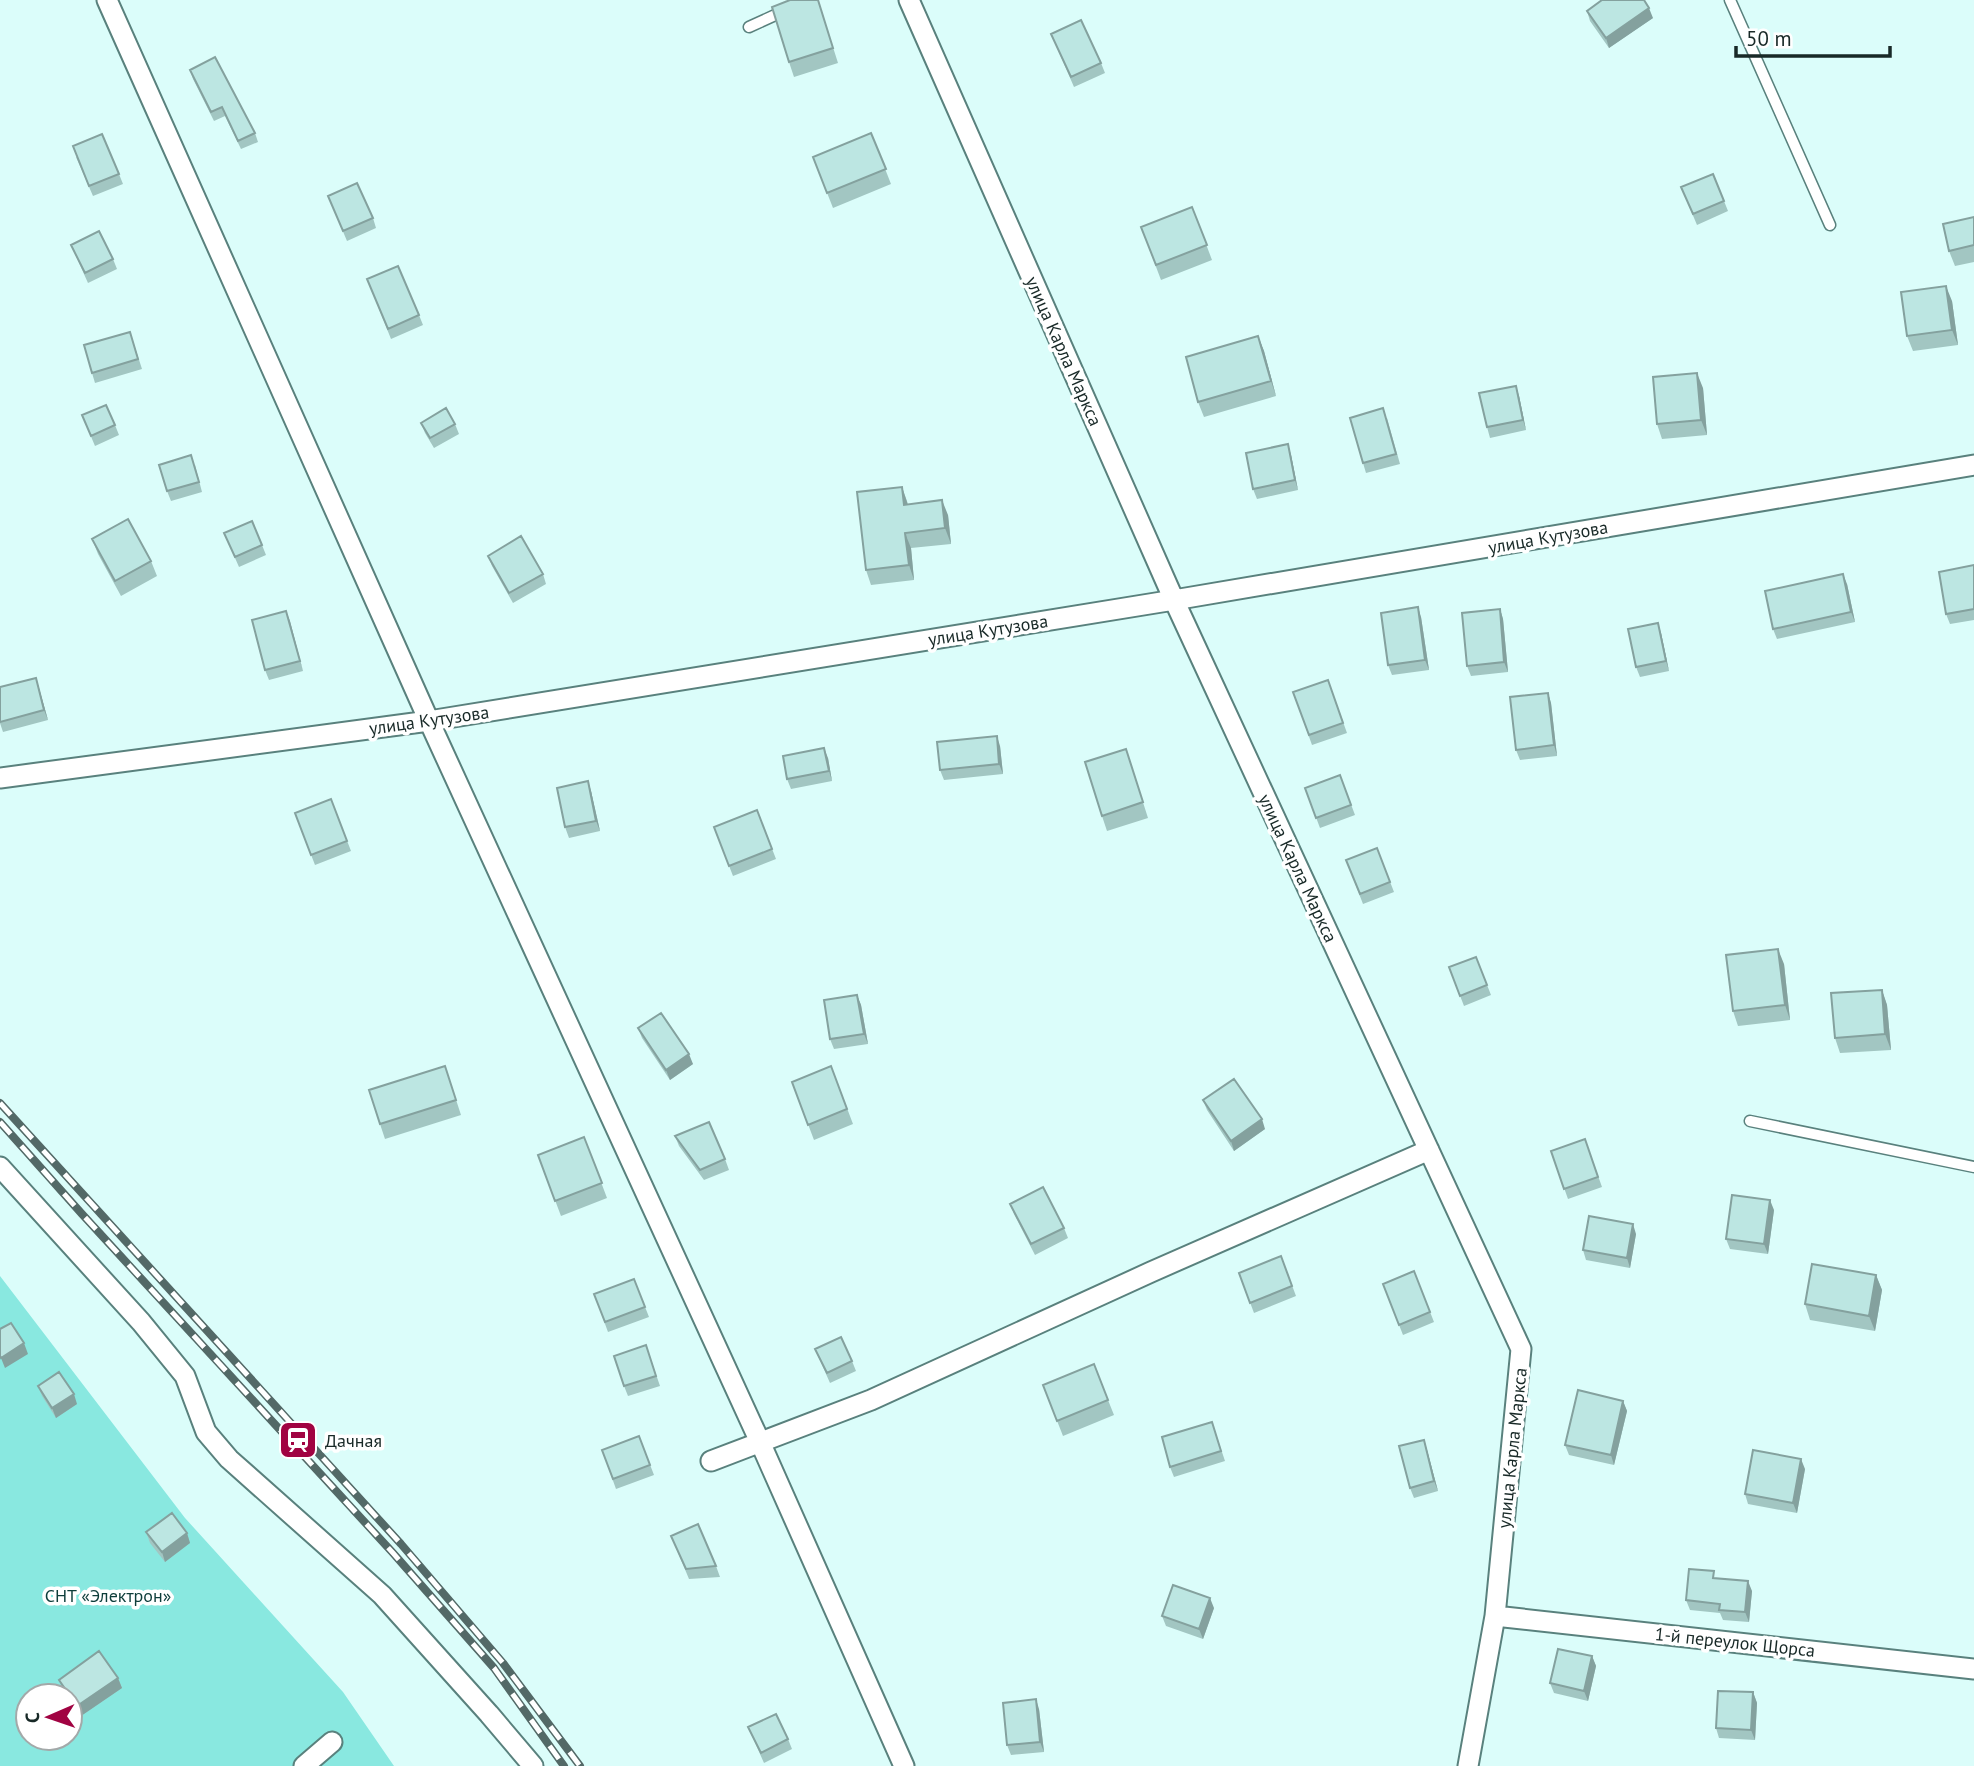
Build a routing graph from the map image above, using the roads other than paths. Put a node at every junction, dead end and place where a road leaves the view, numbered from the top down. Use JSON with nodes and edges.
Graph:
{"nodes":[{"id":1,"x":107,"y":0,"type":"edge"},
{"id":2,"x":909,"y":0,"type":"edge"},
{"id":3,"x":1730,"y":0,"type":"edge"},
{"id":4,"x":797,"y":5,"type":"edge"},
{"id":5,"x":749,"y":27,"type":"dead end"},
{"id":6,"x":1830,"y":225,"type":"dead end"},
{"id":7,"x":1974,"y":465,"type":"edge"},
{"id":8,"x":1174,"y":600,"type":"junction"},
{"id":9,"x":429,"y":721,"type":"junction"},
{"id":10,"x":0,"y":778,"type":"edge"},
{"id":11,"x":1750,"y":1121,"type":"dead end"},
{"id":12,"x":1429,"y":1150,"type":"junction"},
{"id":13,"x":0,"y":1167,"type":"edge"},
{"id":14,"x":1974,"y":1167,"type":"edge"},
{"id":15,"x":760,"y":1442,"type":"junction"},
{"id":16,"x":711,"y":1461,"type":"dead end"},
{"id":17,"x":1495,"y":1616,"type":"junction"},
{"id":18,"x":1974,"y":1670,"type":"edge"},
{"id":19,"x":332,"y":1742,"type":"dead end"},
{"id":20,"x":304,"y":1766,"type":"edge"},
{"id":21,"x":533,"y":1766,"type":"edge"},
{"id":22,"x":904,"y":1766,"type":"edge"},
{"id":23,"x":1468,"y":1766,"type":"edge"}],
"edges":[{"from":1,"to":9,"type":"street"},
{"from":2,"to":8,"type":"street","name":"улица Карла Маркса"},
{"from":3,"to":6,"type":"lane"},
{"from":4,"to":5,"type":"lane"},
{"from":7,"to":8,"type":"street","name":"улица Кутузова"},
{"from":8,"to":9,"type":"street","name":"улица Кутузова"},
{"from":8,"to":12,"type":"street","name":"улица Карла Маркса"},
{"from":9,"to":10,"type":"street","name":"улица Кутузова"},
{"from":9,"to":15,"type":"street"},
{"from":11,"to":14,"type":"lane"},
{"from":12,"to":15,"type":"street"},
{"from":12,"to":17,"type":"street","name":"улица Карла Маркса"},
{"from":13,"to":21,"type":"street"},
{"from":15,"to":16,"type":"street"},
{"from":15,"to":22,"type":"street"},
{"from":17,"to":18,"type":"street","name":"1-й переулок Щорса"},
{"from":17,"to":23,"type":"street","name":"улица Карла Маркса"},
{"from":19,"to":20,"type":"street"}]}
